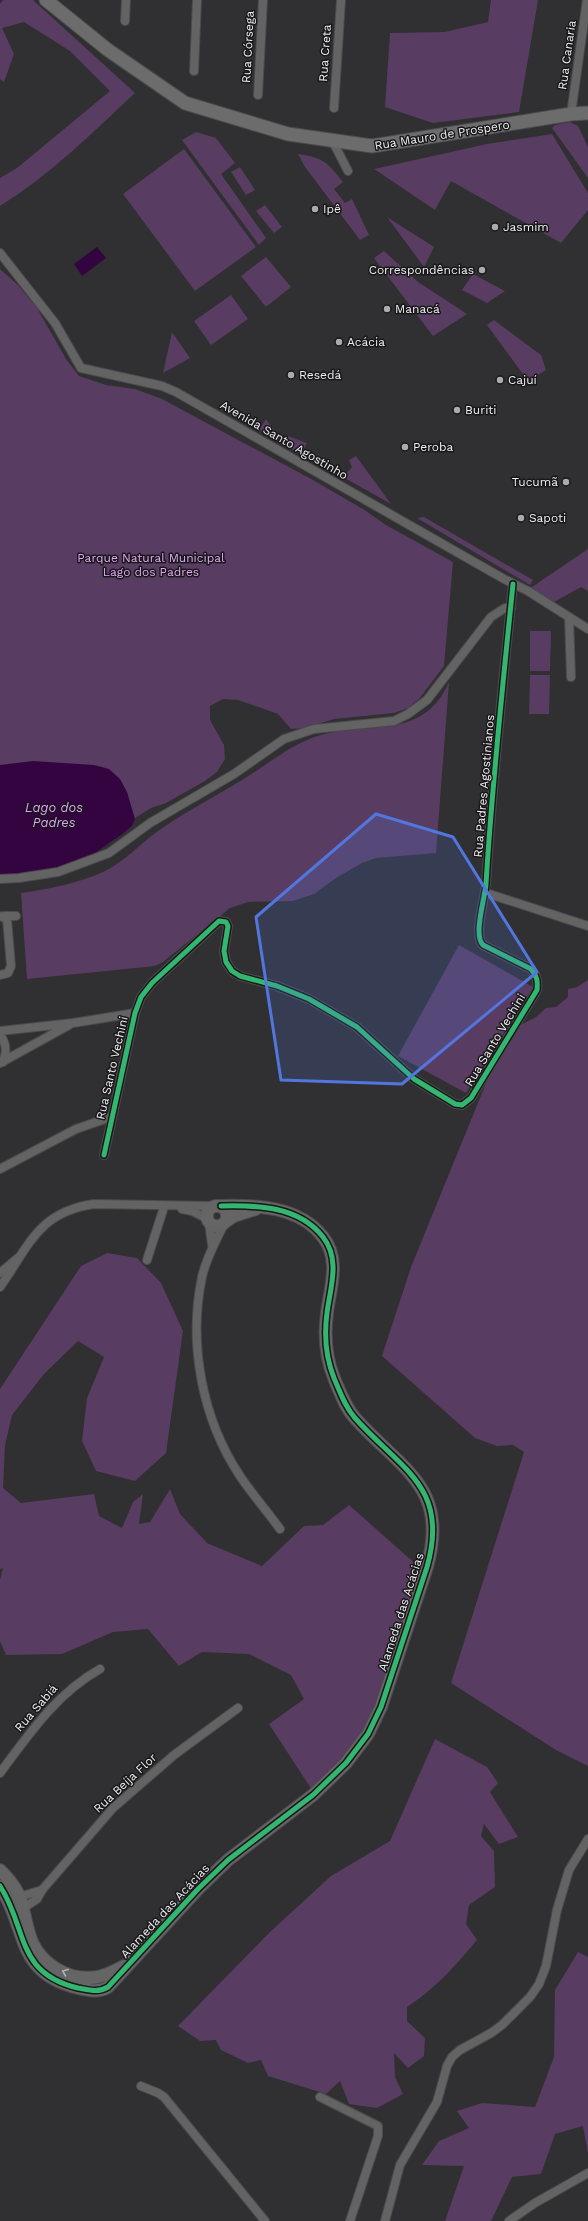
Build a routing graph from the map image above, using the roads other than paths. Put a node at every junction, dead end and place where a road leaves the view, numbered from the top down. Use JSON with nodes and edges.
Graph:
{"nodes":[{"id":1,"x":46,"y":0,"type":"edge"},
{"id":2,"x":126,"y":0,"type":"edge"},
{"id":3,"x":197,"y":0,"type":"edge"},
{"id":4,"x":263,"y":0,"type":"edge"},
{"id":5,"x":341,"y":0,"type":"edge"},
{"id":6,"x":587,"y":0,"type":"edge"},
{"id":7,"x":125,"y":21,"type":"dead end"},
{"id":8,"x":194,"y":71,"type":"dead end"},
{"id":9,"x":258,"y":95,"type":"dead end"},
{"id":10,"x":334,"y":108,"type":"dead end"},
{"id":11,"x":588,"y":113,"type":"edge"},
{"id":12,"x":571,"y":114,"type":"junction"},
{"id":13,"x":332,"y":140,"type":"junction"},
{"id":14,"x":348,"y":171,"type":"dead end"},
{"id":15,"x":0,"y":253,"type":"edge"},
{"id":16,"x":513,"y":584,"type":"junction"},
{"id":17,"x":511,"y":608,"type":"junction"},
{"id":18,"x":569,"y":618,"type":"junction"},
{"id":19,"x":588,"y":629,"type":"edge"},
{"id":20,"x":571,"y":677,"type":"dead end"},
{"id":21,"x":0,"y":879,"type":"edge"},
{"id":22,"x":486,"y":893,"type":"junction"},
{"id":23,"x":2,"y":916,"type":"edge"},
{"id":24,"x":16,"y":916,"type":"dead end"},
{"id":25,"x":588,"y":926,"type":"edge"},
{"id":26,"x":521,"y":964,"type":"joint"},
{"id":27,"x":0,"y":975,"type":"edge"},
{"id":28,"x":134,"y":1013,"type":"junction"},
{"id":29,"x":73,"y":1023,"type":"junction"},
{"id":30,"x":0,"y":1031,"type":"edge"},
{"id":31,"x":0,"y":1035,"type":"edge"},
{"id":32,"x":2,"y":1063,"type":"edge"},
{"id":33,"x":111,"y":1117,"type":"junction"},
{"id":34,"x":104,"y":1156,"type":"dead end"},
{"id":35,"x":0,"y":1169,"type":"edge"},
{"id":36,"x":217,"y":1206,"type":"junction"},
{"id":37,"x":164,"y":1207,"type":"junction"},
{"id":38,"x":175,"y":1207,"type":"junction"},
{"id":39,"x":261,"y":1208,"type":"junction"},
{"id":40,"x":208,"y":1221,"type":"junction"},
{"id":41,"x":224,"y":1223,"type":"junction"},
{"id":42,"x":212,"y":1245,"type":"junction"},
{"id":43,"x":20,"y":1257,"type":"junction"},
{"id":44,"x":147,"y":1260,"type":"dead end"},
{"id":45,"x":0,"y":1273,"type":"edge"},
{"id":46,"x":0,"y":1288,"type":"edge"},
{"id":47,"x":280,"y":1529,"type":"dead end"},
{"id":48,"x":100,"y":1669,"type":"dead end"},
{"id":49,"x":238,"y":1708,"type":"dead end"},
{"id":50,"x":0,"y":1773,"type":"edge"},
{"id":51,"x":588,"y":1839,"type":"edge"},
{"id":52,"x":0,"y":1870,"type":"edge"},
{"id":53,"x":0,"y":1886,"type":"edge"},
{"id":54,"x":42,"y":1890,"type":"junction"},
{"id":55,"x":14,"y":1898,"type":"junction"},
{"id":56,"x":19,"y":1911,"type":"junction"},
{"id":57,"x":141,"y":2086,"type":"dead end"},
{"id":58,"x":320,"y":2097,"type":"dead end"},
{"id":59,"x":588,"y":2173,"type":"edge"},
{"id":60,"x":512,"y":2220,"type":"edge"},
{"id":61,"x":265,"y":2221,"type":"edge"},
{"id":62,"x":350,"y":2221,"type":"edge"},
{"id":63,"x":385,"y":2221,"type":"edge"}],
"edges":[{"from":1,"to":13,"type":"main road","name":"Rua Mauro de Prospero"},
{"from":2,"to":7,"type":"street"},
{"from":3,"to":8,"type":"street"},
{"from":4,"to":9,"type":"street","name":"Rua Córsega"},
{"from":5,"to":10,"type":"street","name":"Rua Creta"},
{"from":6,"to":12,"type":"street","name":"Rua Canaria"},
{"from":11,"to":12,"type":"main road","name":"Rua Mauro de Prospero"},
{"from":12,"to":13,"type":"main road","name":"Rua Mauro de Prospero"},
{"from":13,"to":14,"type":"street"},
{"from":15,"to":16,"type":"street","name":"Avenida Santo Agostinho"},
{"from":16,"to":17,"type":"street","name":"Rua Padres Agostinianos"},
{"from":16,"to":18,"type":"street","name":"Avenida Santo Agostinho"},
{"from":17,"to":21,"type":"street"},
{"from":17,"to":22,"type":"street","name":"Rua Padres Agostinianos"},
{"from":18,"to":19,"type":"street","name":"Avenida Santo Agostinho"},
{"from":18,"to":20,"type":"street"},
{"from":22,"to":25,"type":"street"},
{"from":22,"to":26,"type":"street","name":"Rua Padres Agostinianos"},
{"from":23,"to":24,"type":"street"},
{"from":23,"to":27,"type":"street"},
{"from":26,"to":28,"type":"street","name":"Rua Santo Vechini"},
{"from":28,"to":29,"type":"street"},
{"from":28,"to":33,"type":"street","name":"Rua Santo Vechini"},
{"from":29,"to":30,"type":"street"},
{"from":29,"to":32,"type":"street"},
{"from":31,"to":32,"type":"street"},
{"from":33,"to":34,"type":"street","name":"Rua Santo Vechini"},
{"from":33,"to":35,"type":"street"},
{"from":36,"to":38,"type":"street"},
{"from":36,"to":39,"type":"street","name":"Alameda das Acácias"},
{"from":36,"to":40,"type":"street"},
{"from":36,"to":41,"type":"street"},
{"from":37,"to":38,"type":"street"},
{"from":37,"to":43,"type":"street"},
{"from":37,"to":44,"type":"street"},
{"from":38,"to":40,"type":"street"},
{"from":39,"to":41,"type":"street"},
{"from":39,"to":56,"type":"street","name":"Alameda das Acácias"},
{"from":40,"to":41,"type":"street"},
{"from":40,"to":42,"type":"street"},
{"from":41,"to":42,"type":"street"},
{"from":42,"to":47,"type":"street"},
{"from":43,"to":45,"type":"street"},
{"from":43,"to":46,"type":"street"},
{"from":48,"to":50,"type":"street","name":"Rua Sabiá"},
{"from":49,"to":54,"type":"street","name":"Rua Beíja Flor"},
{"from":51,"to":63,"type":"street"},
{"from":52,"to":55,"type":"street"},
{"from":53,"to":55,"type":"street"},
{"from":54,"to":55,"type":"street"},
{"from":54,"to":56,"type":"street","name":"Rua Beíja Flor"},
{"from":55,"to":56,"type":"street"},
{"from":57,"to":61,"type":"street"},
{"from":58,"to":62,"type":"street"},
{"from":59,"to":60,"type":"street"}]}
